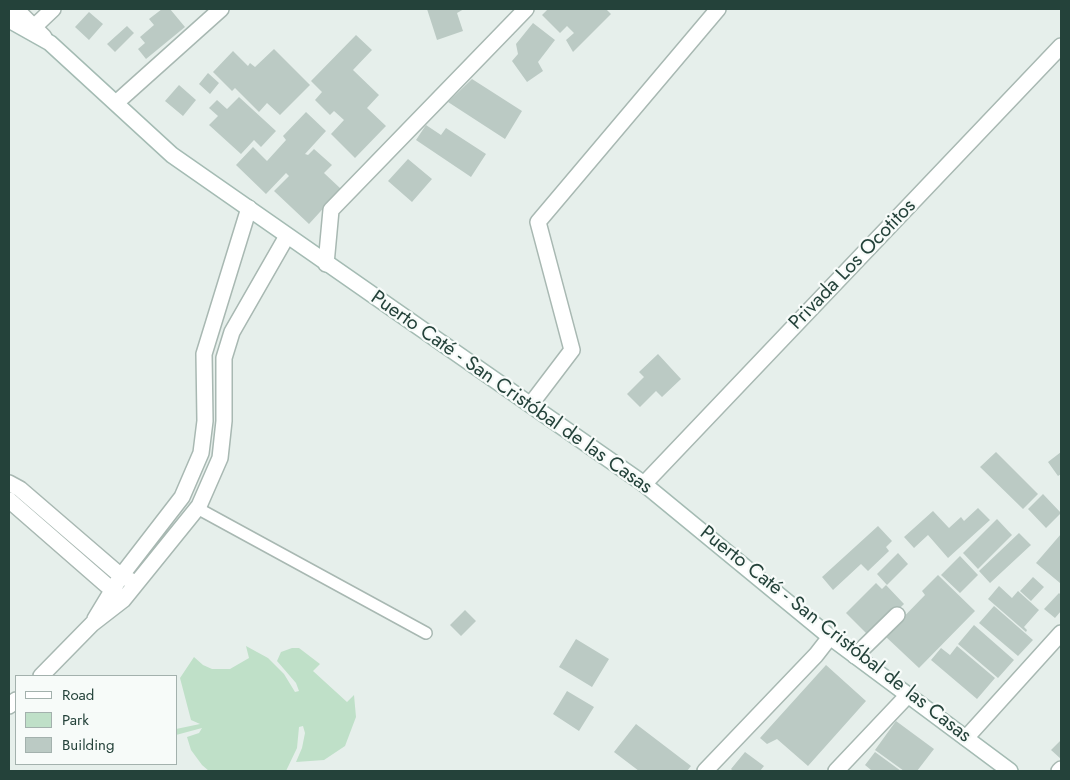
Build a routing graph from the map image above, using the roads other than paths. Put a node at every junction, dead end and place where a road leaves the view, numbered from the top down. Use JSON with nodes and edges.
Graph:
{"nodes":[{"id":1,"x":16,"y":9,"type":"edge"},
{"id":2,"x":53,"y":9,"type":"edge"},
{"id":3,"x":220,"y":9,"type":"edge"},
{"id":4,"x":526,"y":9,"type":"edge"},
{"id":5,"x":718,"y":9,"type":"edge"},
{"id":6,"x":9,"y":20,"type":"edge"},
{"id":7,"x":34,"y":27,"type":"junction"},
{"id":8,"x":50,"y":43,"type":"junction"},
{"id":9,"x":1061,"y":46,"type":"edge"},
{"id":10,"x":116,"y":103,"type":"junction"},
{"id":11,"x":249,"y":208,"type":"junction"},
{"id":12,"x":287,"y":236,"type":"junction"},
{"id":13,"x":326,"y":264,"type":"junction"},
{"id":14,"x":531,"y":404,"type":"junction"},
{"id":15,"x":9,"y":482,"type":"edge"},
{"id":16,"x":644,"y":484,"type":"junction"},
{"id":17,"x":9,"y":500,"type":"edge"},
{"id":18,"x":198,"y":508,"type":"junction"},
{"id":19,"x":120,"y":576,"type":"junction"},
{"id":20,"x":138,"y":584,"type":"junction"},
{"id":21,"x":112,"y":589,"type":"junction"},
{"id":22,"x":123,"y":600,"type":"junction"},
{"id":23,"x":897,"y":615,"type":"dead end"},
{"id":24,"x":92,"y":624,"type":"junction"},
{"id":25,"x":426,"y":632,"type":"dead end"},
{"id":26,"x":1061,"y":633,"type":"edge"},
{"id":27,"x":830,"y":636,"type":"junction"},
{"id":28,"x":855,"y":656,"type":"junction"},
{"id":29,"x":42,"y":675,"type":"edge"},
{"id":30,"x":908,"y":695,"type":"junction"},
{"id":31,"x":966,"y":738,"type":"junction"},
{"id":32,"x":1061,"y":768,"type":"edge"},
{"id":33,"x":705,"y":771,"type":"edge"},
{"id":34,"x":836,"y":771,"type":"edge"},
{"id":35,"x":1010,"y":771,"type":"edge"},
{"id":36,"x":1058,"y":771,"type":"edge"}],
"edges":[{"from":1,"to":7,"type":"street"},
{"from":2,"to":7,"type":"street"},
{"from":3,"to":10,"type":"street"},
{"from":4,"to":13,"type":"street"},
{"from":5,"to":14,"type":"street"},
{"from":6,"to":8,"type":"street","name":"Puerto Caté - San Cristóbal de las Casas"},
{"from":7,"to":8,"type":"street"},
{"from":8,"to":10,"type":"street","name":"Puerto Caté - San Cristóbal de las Casas"},
{"from":9,"to":16,"type":"street","name":"Privada Los Ocotitos"},
{"from":10,"to":11,"type":"street","name":"Puerto Caté - San Cristóbal de las Casas"},
{"from":11,"to":12,"type":"street","name":"Puerto Caté - San Cristóbal de las Casas"},
{"from":11,"to":19,"type":"street"},
{"from":12,"to":13,"type":"street","name":"Puerto Caté - San Cristóbal de las Casas"},
{"from":12,"to":18,"type":"street"},
{"from":13,"to":14,"type":"street","name":"Puerto Caté - San Cristóbal de las Casas"},
{"from":14,"to":16,"type":"street","name":"Puerto Caté - San Cristóbal de las Casas"},
{"from":15,"to":19,"type":"street"},
{"from":16,"to":27,"type":"street","name":"Puerto Caté - San Cristóbal de las Casas"},
{"from":17,"to":21,"type":"street"},
{"from":18,"to":20,"type":"street"},
{"from":18,"to":25,"type":"lane"},
{"from":19,"to":20,"type":"street"},
{"from":19,"to":21,"type":"street"},
{"from":20,"to":22,"type":"street"},
{"from":21,"to":22,"type":"street"},
{"from":21,"to":24,"type":"street"},
{"from":22,"to":24,"type":"street"},
{"from":23,"to":28,"type":"street"},
{"from":24,"to":29,"type":"street"},
{"from":26,"to":31,"type":"street"},
{"from":27,"to":28,"type":"street","name":"Puerto Caté - San Cristóbal de las Casas"},
{"from":27,"to":33,"type":"street"},
{"from":28,"to":30,"type":"street","name":"Puerto Caté - San Cristóbal de las Casas"},
{"from":30,"to":31,"type":"street","name":"Puerto Caté - San Cristóbal de las Casas"},
{"from":30,"to":34,"type":"street"},
{"from":31,"to":35,"type":"street","name":"Puerto Caté - San Cristóbal de las Casas"},
{"from":32,"to":36,"type":"street"}]}
